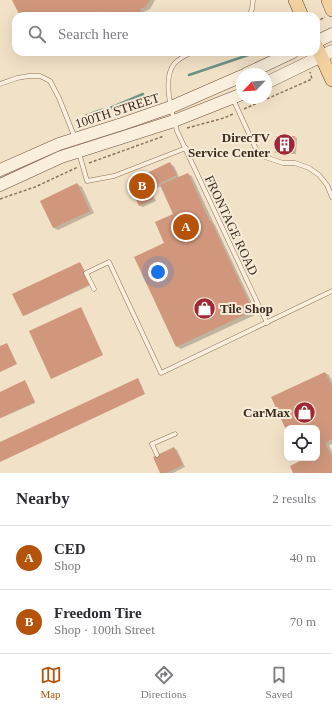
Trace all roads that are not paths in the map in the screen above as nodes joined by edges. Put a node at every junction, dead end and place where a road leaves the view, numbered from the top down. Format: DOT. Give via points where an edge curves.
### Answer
graph roads {
  1 [pos="253,0"];
  2 [pos="295,0"];
  3 [pos="328,0"];
  4 [pos="251,12"];
  5 [pos="300,12"];
  6 [pos="328,14"];
  7 [pos="332,34"];
  8 [pos="320,40"];
  9 [pos="323,51"];
  10 [pos="184,56"];
  11 [pos="284,56"];
  12 [pos="314,56"];
  13 [pos="259,68"];
  14 [pos="236,79"];
  15 [pos="272,80"];
  16 [pos="332,80"];
  17 [pos="0,84"];
  18 [pos="236,97"];
  19 [pos="238,104"];
  20 [pos="171,107"];
  21 [pos="176,126"];
  22 [pos="75,139"];
  23 [pos="186,148"];
  24 [pos="79,152"];
  25 [pos="0,170"];
  26 [pos="0,185"];
  27 [pos="332,197"];
  28 [pos="94,289"];
  29 [pos="332,292"];
  30 [pos="267,323"];
  31 [pos="175,434"];
  32 [pos="157,455"];
  1 -- 4 [label="lane"];
  2 -- 5 [label="main road"];
  3 -- 6 [label="main road"];
  7 -- 8 [label="main road"];
  9 -- 16 [label="main road"];
  10 -- 20 [label="lane, FRONTAGE ROAD" via="175,63 170,73 168,81"];
  11 -- 13 [label="main road"];
  12 -- 15 [label="main road"];
  14 -- 20 [label="main road, 100TH STREET"];
  17 -- 22 [label="lane" via="29,76 40,76 50,81"];
  18 -- 21 [label="main road"];
  19 -- 27 [label="lane" via="239,112 256,149 274,160 309,168 327,185"];
  20 -- 21 [label="lane, FRONTAGE ROAD"];
  20 -- 22 [label="main road, 100TH STREET"];
  21 -- 23 [label="lane, FRONTAGE ROAD"];
  21 -- 24 [label="main road"];
  22 -- 24 [label="lane"];
  22 -- 25 [label="main road, 100TH STREET"];
  23 -- 24 [label="lane" via="114,176 87,181"];
  23 -- 30 [label="lane, FRONTAGE ROAD"];
  24 -- 26 [label="main road"];
  28 -- 30 [label="lane" via="86,273 109,262 161,373"];
  29 -- 30 [label="lane"];
  31 -- 32 [label="lane" via="152,444"];
}
